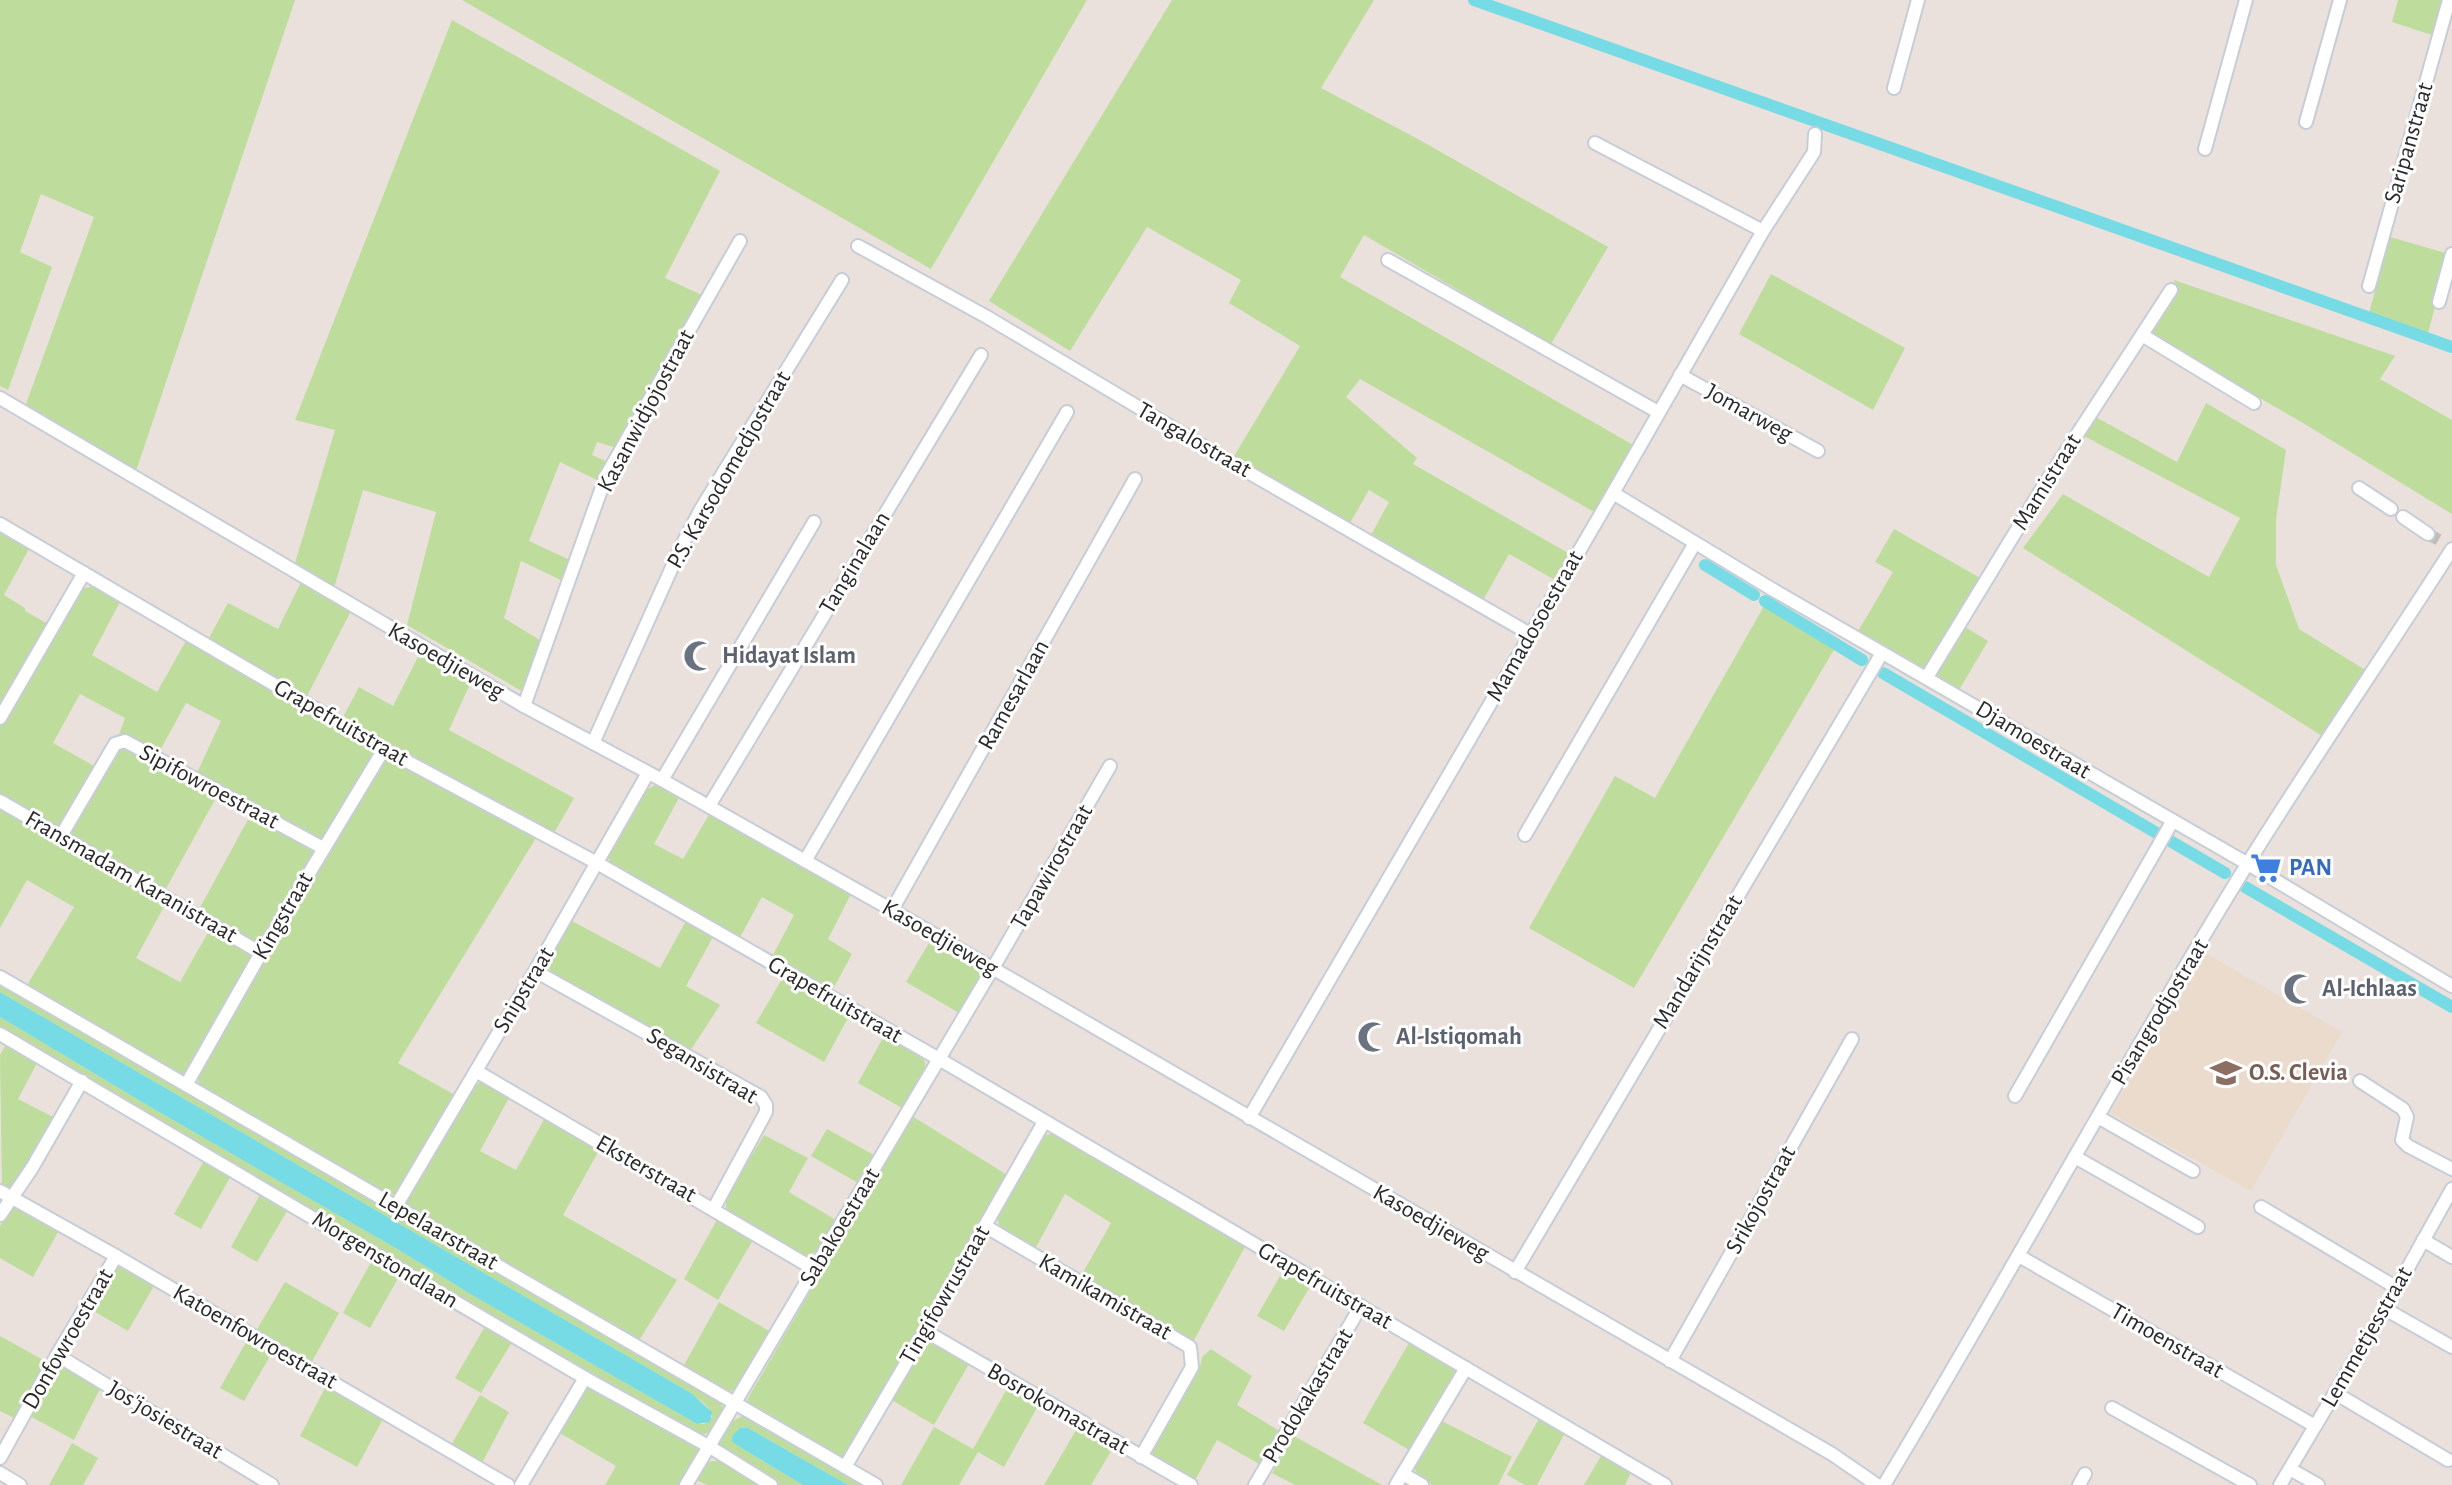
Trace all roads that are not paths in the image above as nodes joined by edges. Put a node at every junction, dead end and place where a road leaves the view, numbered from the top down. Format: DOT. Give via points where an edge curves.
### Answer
graph roads {
  1 [pos="1918,0"];
  2 [pos="2246,0"];
  3 [pos="2340,0"];
  4 [pos="2449,0"];
  5 [pos="1894,88"];
  6 [pos="2306,121"];
  7 [pos="1815,134"];
  8 [pos="1595,143"];
  9 [pos="2205,149"];
  10 [pos="1763,231"];
  11 [pos="740,241"];
  12 [pos="858,246"];
  13 [pos="2452,254"];
  14 [pos="1388,260"];
  15 [pos="842,280"];
  16 [pos="2369,286"];
  17 [pos="2171,290"];
  18 [pos="2439,302"];
  19 [pos="2142,335"];
  20 [pos="981,355"];
  21 [pos="1680,375"];
  22 [pos="0,398"];
  23 [pos="2254,404"];
  24 [pos="1067,412"];
  25 [pos="1658,412"];
  26 [pos="1818,451"];
  27 [pos="1135,480"];
  28 [pos="2359,488"];
  29 [pos="1614,493"];
  30 [pos="2390,509"];
  31 [pos="2403,517"];
  32 [pos="814,522"];
  33 [pos="0,524"];
  34 [pos="2428,534"];
  35 [pos="1695,542"];
  36 [pos="2448,546"];
  37 [pos="84,573"];
  38 [pos="1530,634"];
  39 [pos="1882,653"];
  40 [pos="1927,677"];
  41 [pos="524,706"];
  42 [pos="0,718"];
  43 [pos="593,743"];
  44 [pos="384,749"];
  45 [pos="1110,766"];
  46 [pos="648,773"];
  47 [pos="662,780"];
  48 [pos="0,801"];
  49 [pos="709,806"];
  50 [pos="2170,826"];
  51 [pos="1525,835"];
  52 [pos="61,836"];
  53 [pos="323,848"];
  54 [pos="805,861"];
  55 [pos="597,863"];
  56 [pos="2248,864"];
  57 [pos="892,910"];
  58 [pos="261,953"];
  59 [pos="993,968"];
  60 [pos="536,971"];
  61 [pos="0,977"];
  62 [pos="2452,986"];
  63 [pos="0,1034"];
  64 [pos="1852,1039"];
  65 [pos="939,1059"];
  66 [pos="475,1071"];
  67 [pos="82,1081"];
  68 [pos="2360,1081"];
  69 [pos="186,1085"];
  70 [pos="2015,1096"];
  71 [pos="2098,1117"];
  72 [pos="1249,1118"];
  73 [pos="1044,1122"];
  74 [pos="2075,1157"];
  75 [pos="2452,1169"];
  76 [pos="2193,1171"];
  77 [pos="2452,1189"];
  78 [pos="5,1194"];
  79 [pos="396,1206"];
  80 [pos="2262,1207"];
  81 [pos="714,1208"];
  82 [pos="0,1215"];
  83 [pos="985,1226"];
  84 [pos="2198,1227"];
  85 [pos="2423,1240"];
  86 [pos="116,1256"];
  87 [pos="2019,1256"];
  88 [pos="2452,1257"];
  89 [pos="814,1269"];
  90 [pos="1515,1272"];
  91 [pos="2397,1288"];
  92 [pos="1361,1306"];
  93 [pos="2385,1309"];
  94 [pos="925,1331"];
  95 [pos="2452,1346"];
  96 [pos="57,1355"];
  97 [pos="1670,1361"];
  98 [pos="1466,1368"];
  99 [pos="585,1378"];
  100 [pos="2334,1393"];
  101 [pos="735,1405"];
  102 [pos="2112,1408"];
  103 [pos="2315,1426"];
  104 [pos="710,1447"];
  105 [pos="1141,1457"];
  106 [pos="0,1458"];
  107 [pos="2448,1460"];
  108 [pos="845,1467"];
  109 [pos="2290,1469"];
  110 [pos="0,1473"];
  111 [pos="1400,1480"];
  112 [pos="20,1485"];
  113 [pos="272,1485"];
  114 [pos="508,1485"];
  115 [pos="521,1485"];
  116 [pos="686,1485"];
  117 [pos="771,1485"];
  118 [pos="876,1485"];
  119 [pos="1191,1485"];
  120 [pos="1255,1485"];
  121 [pos="1422,1485"];
  122 [pos="1665,1485"];
  123 [pos="1877,1485"];
  124 [pos="1884,1485"];
  125 [pos="2250,1485"];
  126 [pos="2280,1485"];
  127 [pos="2318,1485"];
  1 -- 5 [label="street"];
  2 -- 9 [label="street"];
  3 -- 6 [label="street"];
  4 -- 16 [label="street, Saripanstraat"];
  7 -- 10 [label="street, Mamadosoestraat" via="1814,152"];
  8 -- 10 [label="street"];
  10 -- 21 [label="street, Mamadosoestraat"];
  11 -- 41 [label="street, Kasanwidjojostraat" via="606,476"];
  12 -- 38 [label="street, Tangalostraat"];
  13 -- 18 [label="street"];
  14 -- 25 [label="street"];
  15 -- 43 [label="street, P.S. Karsodomedjostraat" via="701,509"];
  17 -- 19 [label="street, Mamistraat"];
  19 -- 23 [label="street"];
  19 -- 40 [label="street, Mamistraat"];
  20 -- 49 [label="street, Tanginalaan"];
  21 -- 25 [label="street, Mamadosoestraat"];
  21 -- 26 [label="street, Jomarweg"];
  22 -- 41 [label="street, Kasoedjieweg"];
  24 -- 54 [label="street"];
  25 -- 29 [label="street, Mamadosoestraat"];
  27 -- 57 [label="street, Ramesarlaan"];
  28 -- 30 [label="street"];
  29 -- 35 [label="street, Djamoestraat"];
  29 -- 38 [label="street, Mamadosoestraat"];
  31 -- 34 [label="street"];
  32 -- 47 [label="street"];
  33 -- 37 [label="street, Grapefruitstraat"];
  35 -- 39 [label="street, Djamoestraat"];
  35 -- 51 [label="street"];
  36 -- 56 [label="street, Pisangrodjostraat"];
  37 -- 42 [label="street"];
  37 -- 44 [label="street, Grapefruitstraat"];
  38 -- 72 [label="street, Mamadosoestraat"];
  39 -- 40 [label="street, Djamoestraat"];
  39 -- 90 [label="street, Mandarijnstraat"];
  40 -- 50 [label="street, Djamoestraat"];
  41 -- 43 [label="street, Kasoedjieweg"];
  43 -- 46 [label="street, Kasoedjieweg"];
  44 -- 53 [label="street, Kingstraat"];
  44 -- 55 [label="street, Grapefruitstraat"];
  45 -- 59 [label="street, Tapawirostraat"];
  46 -- 47 [label="street, Kasoedjieweg"];
  46 -- 55 [label="street, Snipstraat"];
  47 -- 49 [label="street, Kasoedjieweg"];
  48 -- 52 [label="street, Fransmadam Karanistraat"];
  49 -- 54 [label="street, Kasoedjieweg"];
  50 -- 56 [label="street, Djamoestraat"];
  50 -- 70 [label="street"];
  52 -- 53 [label="street, Sipifowroestraat" via="115,744 125,741"];
  52 -- 58 [label="street, Fransmadam Karanistraat"];
  53 -- 58 [label="street, Kingstraat"];
  54 -- 57 [label="street, Kasoedjieweg"];
  55 -- 60 [label="street, Snipstraat"];
  55 -- 65 [label="street, Grapefruitstraat"];
  56 -- 62 [label="street, Djamoestraat"];
  56 -- 71 [label="street, Pisangrodjostraat"];
  57 -- 59 [label="street, Kasoedjieweg"];
  58 -- 69 [label="street, Kingstraat"];
  59 -- 65 [label="street, Sabakoestraat"];
  59 -- 72 [label="street, Kasoedjieweg"];
  60 -- 66 [label="street, Snipstraat"];
  60 -- 81 [label="street, Segansistraat" via="761,1097 766,1112"];
  61 -- 69 [label="street, Lepelaarstraat"];
  63 -- 67 [label="street, Morgenstondlaan"];
  64 -- 97 [label="street, Srikojostraat"];
  65 -- 73 [label="street, Grapefruitstraat"];
  65 -- 89 [label="street, Sabakoestraat"];
  66 -- 79 [label="street, Snipstraat"];
  66 -- 81 [label="street, Eksterstraat"];
  67 -- 78 [label="street" via="32,1168"];
  67 -- 99 [label="street, Morgenstondlaan"];
  68 -- 75 [label="street" via="2403,1109 2407,1117 2402,1140 2408,1146"];
  69 -- 79 [label="street, Lepelaarstraat"];
  71 -- 74 [label="street, Pisangrodjostraat"];
  71 -- 76 [label="street"];
  72 -- 90 [label="street, Kasoedjieweg"];
  73 -- 83 [label="street, Tingifowrustraat"];
  73 -- 92 [label="street, Grapefruitstraat"];
  74 -- 84 [label="street"];
  74 -- 87 [label="street, Pisangrodjostraat"];
  77 -- 85 [label="street, Lemmetjesstraat"];
  78 -- 82 [label="street"];
  78 -- 86 [label="street, Katoenfowroestraat"];
  79 -- 101 [label="street, Lepelaarstraat"];
  80 -- 91 [label="street"];
  81 -- 89 [label="street, Eksterstraat"];
  83 -- 94 [label="street, Tingifowrustraat"];
  83 -- 105 [label="street, Kamikamistraat" via="1190,1347 1192,1367"];
  85 -- 88 [label="street"];
  85 -- 91 [label="street, Lemmetjesstraat"];
  86 -- 96 [label="street, Donfowroestraat"];
  86 -- 114 [label="street, Katoenfowroestraat"];
  87 -- 103 [label="street, Timoenstraat"];
  87 -- 124 [label="street, Pisangrodjostraat"];
  89 -- 101 [label="street, Sabakoestraat"];
  90 -- 97 [label="street, Kasoedjieweg"];
  91 -- 93 [label="street, Lemmetjesstraat"];
  92 -- 98 [label="street, Grapefruitstraat"];
  92 -- 120 [label="street, Prodokakastraat"];
  93 -- 95 [label="street"];
  93 -- 100 [label="street, Lemmetjesstraat"];
  94 -- 105 [label="street, Bosrokomastraat"];
  94 -- 108 [label="street, Tingifowrustraat"];
  96 -- 106 [label="street, Donfowroestraat"];
  96 -- 113 [label="street, Jos'josiestraat"];
  97 -- 123 [label="street, Kasoedjieweg"];
  98 -- 111 [label="street"];
  98 -- 122 [label="street, Grapefruitstraat"];
  99 -- 104 [label="street, Morgenstondlaan"];
  99 -- 115 [label="street"];
  100 -- 103 [label="street, Lemmetjesstraat"];
  100 -- 107 [label="street"];
  101 -- 104 [label="street, Sabakoestraat"];
  101 -- 108 [label="street, Lepelaarstraat"];
  102 -- 125 [label="street"];
  103 -- 109 [label="street, Lemmetjesstraat"];
  104 -- 116 [label="street, Sabakoestraat"];
  104 -- 117 [label="street, Morgenstondlaan"];
  105 -- 119 [label="street, Bosrokomastraat"];
  108 -- 118 [label="street, Lepelaarstraat"];
  109 -- 126 [label="street, Lemmetjesstraat"];
  109 -- 127 [label="street"];
  110 -- 112 [label="street"];
  111 -- 121 [label="street"];
}
